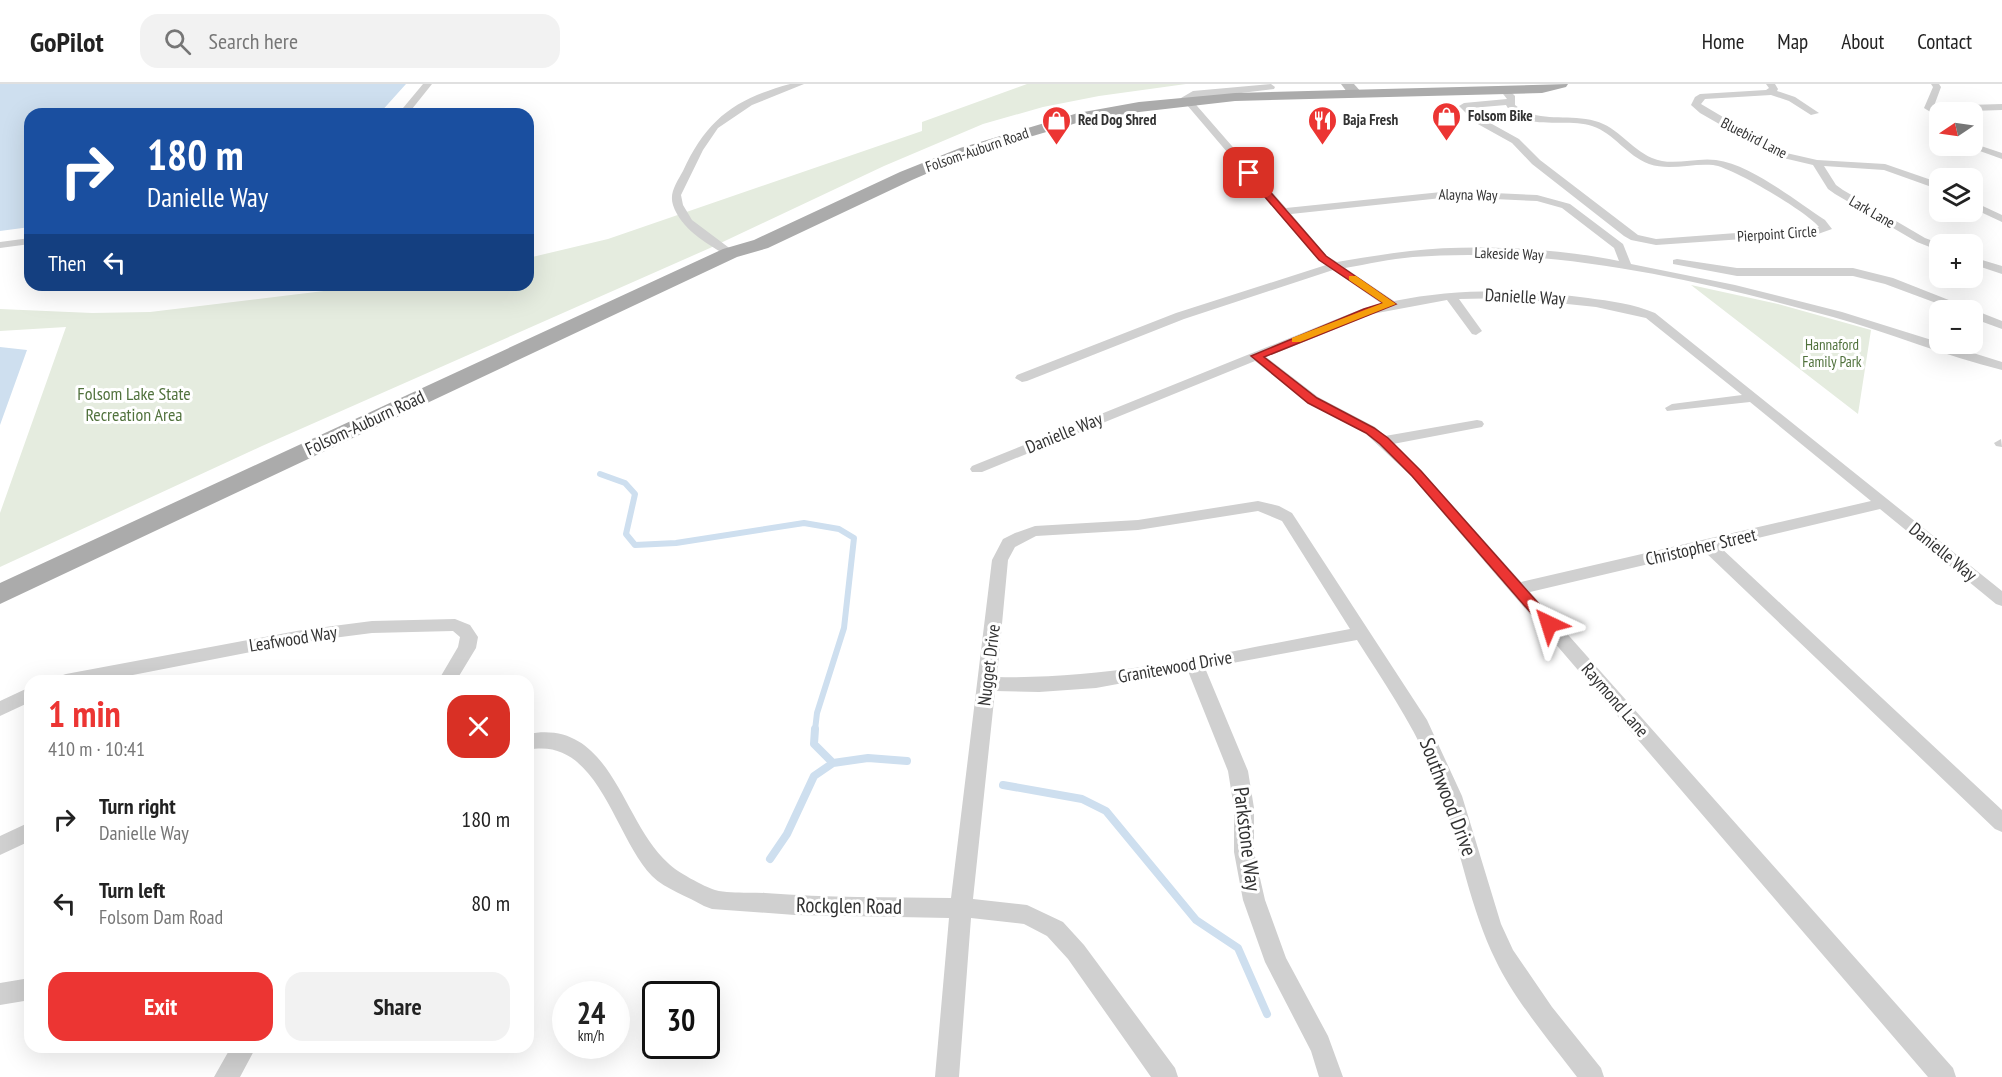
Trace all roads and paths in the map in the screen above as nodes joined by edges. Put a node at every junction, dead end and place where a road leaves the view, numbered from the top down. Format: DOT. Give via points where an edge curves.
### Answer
graph roads {
  1 [pos="428,84"];
  2 [pos="800,84"];
  3 [pos="1415,84"];
  4 [pos="1561,84"];
  5 [pos="1935,84"];
  6 [pos="1245,86"];
  7 [pos="1271,87"];
  8 [pos="1351,87"];
  9 [pos="1771,88"];
  10 [pos="1502,94"];
  11 [pos="1188,101"];
  12 [pos="1931,102"];
  13 [pos="2002,107"];
  14 [pos="408,108"];
  15 [pos="1983,108"];
  16 [pos="1814,112"];
  17 [pos="1983,150"];
  18 [pos="2002,156"];
  19 [pos="1817,163"];
  20 [pos="1929,182"];
  21 [pos="1983,210"];
  22 [pos="1282,212"];
  23 [pos="2002,219"];
  24 [pos="24,242"];
  25 [pos="1929,243"];
  26 [pos="0,245"];
  27 [pos="730,253"];
  28 [pos="1677,262"];
  29 [pos="1983,264"];
  30 [pos="1335,266"];
  31 [pos="1626,266"];
  32 [pos="2002,270"];
  33 [pos="1450,296"];
  34 [pos="1939,300"];
  35 [pos="1391,304"];
  36 [pos="1983,318"];
  37 [pos="2002,325"];
  38 [pos="1476,331"];
  39 [pos="1257,356"];
  40 [pos="2002,366"];
  41 [pos="1022,378"];
  42 [pos="1754,397"];
  43 [pos="1672,408"];
  44 [pos="1478,424"];
  45 [pos="1384,441"];
  46 [pos="977,469"];
  47 [pos="1883,503"];
  48 [pos="1289,520"];
  49 [pos="1709,546"];
  50 [pos="1518,589"];
  51 [pos="0,594"];
  52 [pos="2002,600"];
  53 [pos="1361,633"];
  54 [pos="1194,664"];
  55 [pos="97,675"];
  56 [pos="451,675"];
  57 [pos="987,684"];
  58 [pos="24,697"];
  59 [pos="0,710"];
  60 [pos="534,741"];
  61 [pos="2002,823"];
  62 [pos="24,834"];
  63 [pos="0,846"];
  64 [pos="961,908"];
  65 [pos="24,990"];
  66 [pos="0,994"];
  67 [pos="240,1053"];
  68 [pos="226,1077"];
  69 [pos="947,1077"];
  70 [pos="1166,1077"];
  71 [pos="1331,1077"];
  72 [pos="1592,1077"];
  73 [pos="1944,1077"];
  1 -- 14 [label="street"];
  2 -- 27 [label="street" via="772,91 733,112 718,125 707,135 676,195 677,205 695,230"];
  3 -- 8 [label="main road, Folsom-Auburn Road"];
  4 -- 10 [label="main road, Folsom-Auburn Road"];
  5 -- 12 [label="street"];
  6 -- 7 [label="main road, Folsom-Auburn Road"];
  6 -- 27 [label="main road, Folsom-Auburn Road" via="1125,98 992,129 784,220 747,238"];
  7 -- 8 [label="main road, Folsom-Auburn Road"];
  7 -- 11 [label="street" via="1193,94"];
  8 -- 10 [label="main road, Folsom-Auburn Road"];
  8 -- 11 [label="main road, Folsom-Auburn Road"];
  9 -- 16 [label="street"];
  9 -- 19 [label="street, Bluebird Lane" via="1704,96 1696,105 1771,150"];
  10 -- 10 [label="street, Pierpoint Circle" via="1513,109 1530,118 1596,124 1654,163 1709,162 1729,166 1821,222 1826,229 1656,242 1635,238 1536,162 1526,148 1489,127 1464,106"];
  11 -- 22 [label="street"];
  11 -- 27 [label="main road, Folsom-Auburn Road" via="1078,118 966,151 761,244"];
  13 -- 15 [label="street"];
  17 -- 18 [label="street"];
  19 -- 20 [label="street, Bluebird Lane" via="1885,167"];
  19 -- 25 [label="street, Lark Lane" via="1832,187"];
  21 -- 23 [label="street"];
  22 -- 30 [label="street"];
  22 -- 31 [label="street, Alayna Way" via="1451,194 1537,198 1566,206 1619,246"];
  24 -- 26 [label="street"];
  27 -- 51 [label="main road, Folsom-Auburn Road"];
  28 -- 34 [label="street" via="1737,272 1853,273 1889,281"];
  29 -- 32 [label="street"];
  30 -- 31 [label="street, Lakeside Way" via="1412,254 1485,252"];
  30 -- 35 [label="street"];
  30 -- 41 [label="street, Lakeside Way" via="1188,314"];
  31 -- 40 [label="street, Lakeside Way" via="1796,303"];
  33 -- 35 [label="street, Danielle Way"];
  33 -- 38 [label="street"];
  33 -- 42 [label="street, Danielle Way" via="1538,296 1641,311 1664,323"];
  35 -- 39 [label="street, Danielle Way"];
  36 -- 37 [label="street"];
  39 -- 45 [label="street, Raymond Lane" via="1312,400"];
  39 -- 46 [label="street, Danielle Way"];
  42 -- 43 [label="street"];
  42 -- 47 [label="street, Danielle Way"];
  44 -- 45 [label="street"];
  45 -- 50 [label="street, Raymond Lane"];
  47 -- 49 [label="street, Christopher Street"];
  47 -- 52 [label="street, Danielle Way"];
  48 -- 53 [label="street, Southwood Drive"];
  48 -- 57 [label="street, Nugget Drive" via="1258,506 1138,525 1035,531 1019,536 1006,545 1000,556"];
  49 -- 50 [label="street, Christopher Street"];
  49 -- 61 [label="street"];
  50 -- 73 [label="street, Raymond Lane"];
  53 -- 54 [label="street, Granitewood Drive"];
  53 -- 72 [label="street, Southwood Drive" via="1418,720 1437,759 1452,796 1490,925 1504,957"];
  54 -- 57 [label="street, Granitewood Drive" via="1063,684"];
  54 -- 71 [label="street, Parkstone Way" via="1238,771 1244,808 1244,852 1256,906 1276,962 1320,1044"];
  55 -- 56 [label="street, Leafwood Way" via="302,636 440,624 464,629 469,637"];
  57 -- 64 [label="street, Nugget Drive"];
  58 -- 59 [label="street"];
  60 -- 64 [label="street, Rockglen Road" via="564,744 585,755 661,871 712,899"];
  62 -- 63 [label="street"];
  64 -- 69 [label="street, Nugget Drive"];
  64 -- 70 [label="street, Rockglen Road" via="1027,915 1055,929 1083,961"];
  65 -- 66 [label="street"];
  67 -- 68 [label="street"];
}
